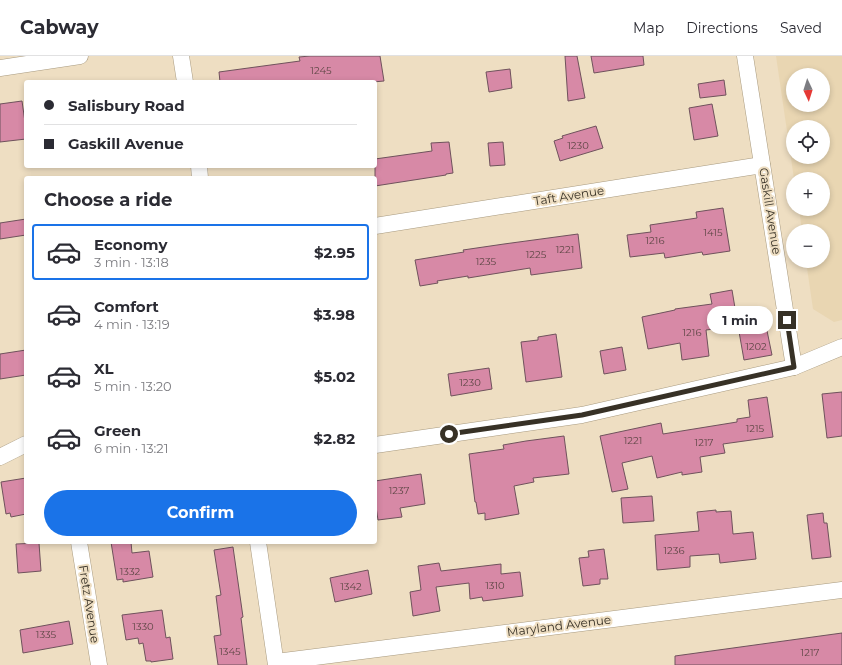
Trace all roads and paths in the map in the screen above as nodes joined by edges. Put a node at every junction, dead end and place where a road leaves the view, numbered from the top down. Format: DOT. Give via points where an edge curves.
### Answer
graph roads {
  1 [pos="80,56"];
  2 [pos="181,56"];
  3 [pos="745,56"];
  4 [pos="0,68"];
  5 [pos="185,80"];
  6 [pos="762,166"];
  7 [pos="377,226"];
  8 [pos="842,347"];
  9 [pos="794,367"];
  10 [pos="24,445"];
  11 [pos="377,445"];
  12 [pos="0,457"];
  13 [pos="79,544"];
  14 [pos="258,544"];
  15 [pos="842,590"];
  16 [pos="276,663"];
  17 [pos="99,665"];
  1 -- 4 [label="street"];
  2 -- 5 [label="street"];
  3 -- 6 [label="street, Gaskill Avenue"];
  6 -- 7 [label="street, Taft Avenue"];
  6 -- 9 [label="street, Gaskill Avenue"];
  8 -- 9 [label="street"];
  9 -- 11 [label="street" via="582,415"];
  10 -- 12 [label="street"];
  13 -- 17 [label="street, Fretz Avenue"];
  14 -- 16 [label="street"];
  15 -- 16 [label="street, Maryland Avenue"];
}
